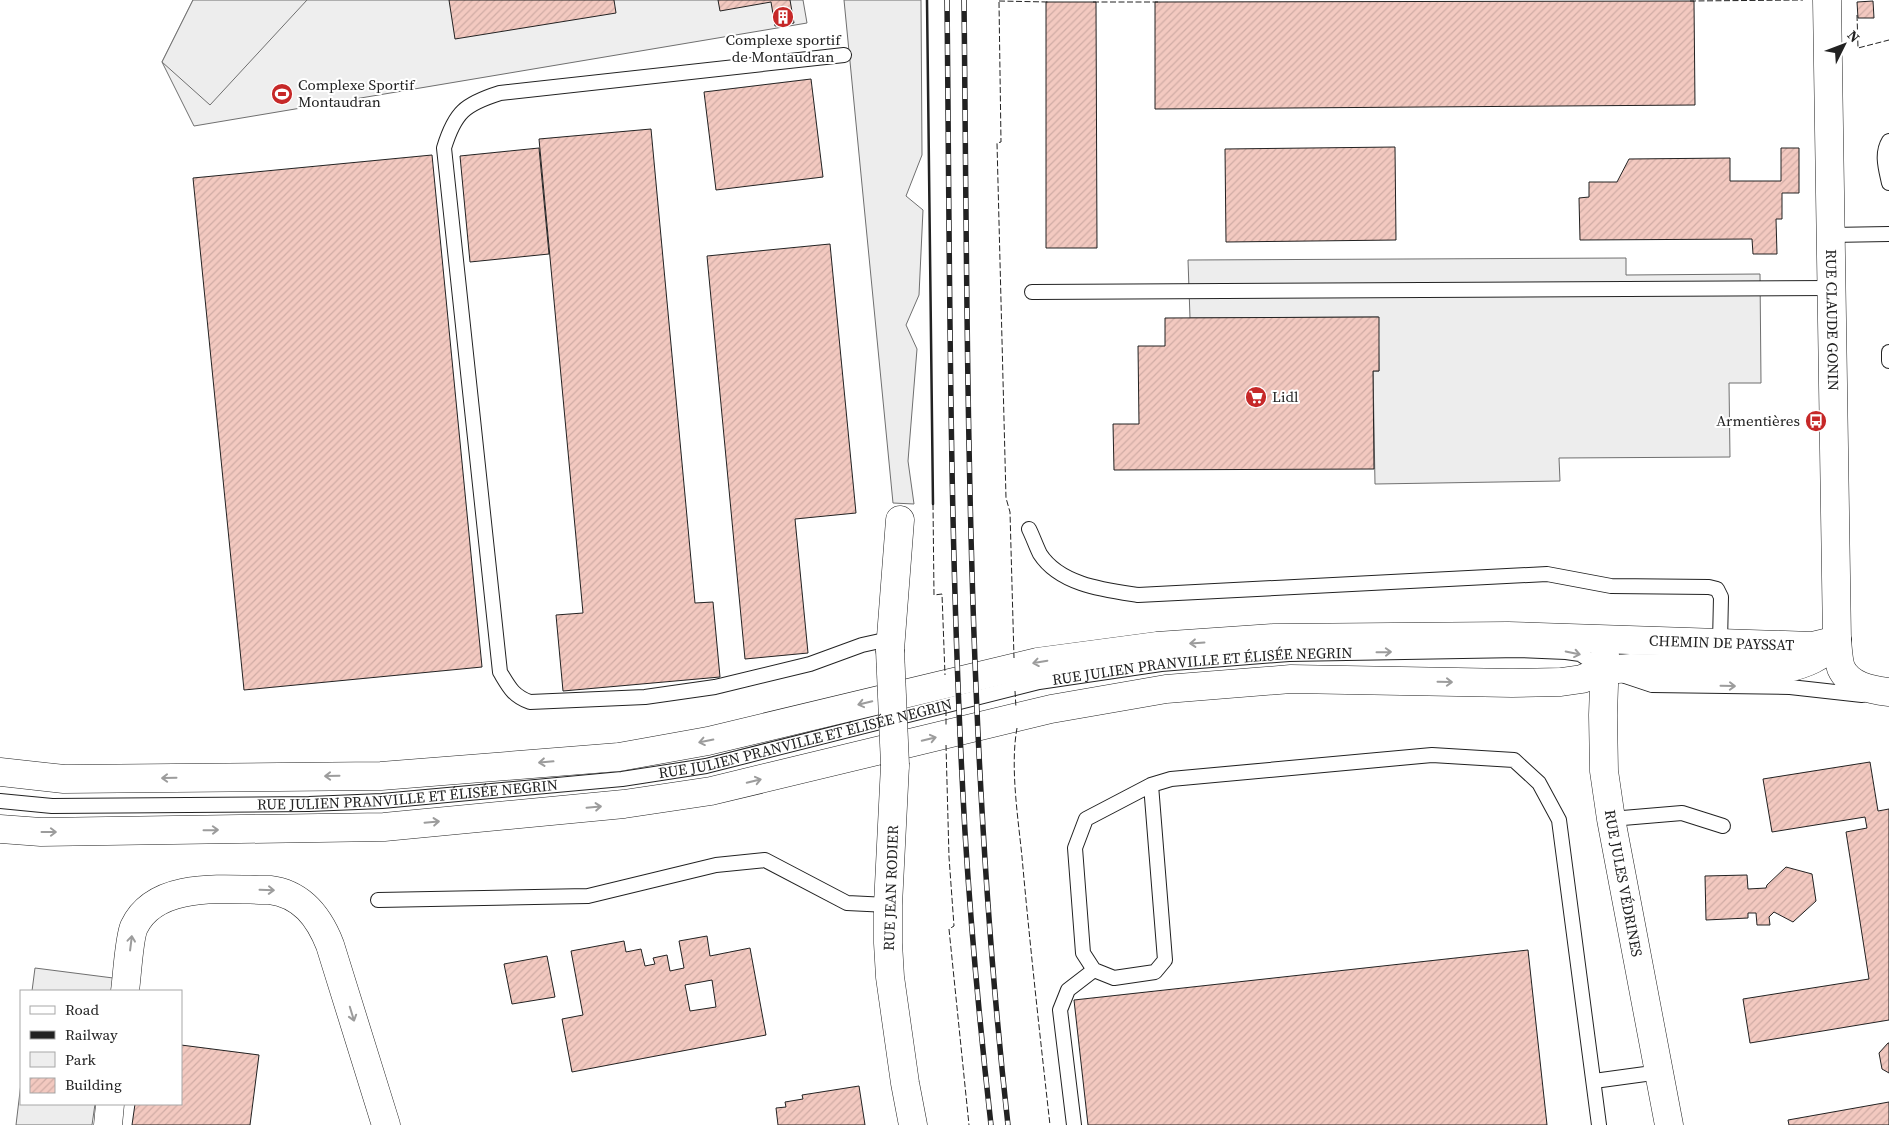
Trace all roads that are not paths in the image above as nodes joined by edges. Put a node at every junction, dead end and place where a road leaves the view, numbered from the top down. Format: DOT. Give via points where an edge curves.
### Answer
graph roads {
  1 [pos="1827,0"];
  2 [pos="844,54"];
  3 [pos="1889,141"];
  4 [pos="1889,183"];
  5 [pos="1889,234"];
  6 [pos="1830,235"];
  7 [pos="1831,288"];
  8 [pos="1032,292"];
  9 [pos="1889,352"];
  10 [pos="1889,361"];
  11 [pos="900,520"];
  12 [pos="1029,529"];
  13 [pos="1606,638"];
  14 [pos="1837,640"];
  15 [pos="1720,642"];
  16 [pos="889,645"];
  17 [pos="1157,646"];
  18 [pos="1656,669"];
  19 [pos="1604,670"];
  20 [pos="1039,682"];
  21 [pos="1889,692"];
  22 [pos="1889,699"];
  23 [pos="0,772"];
  24 [pos="1150,785"];
  25 [pos="0,800"];
  26 [pos="1611,819"];
  27 [pos="1723,826"];
  28 [pos="0,828"];
  29 [pos="378,900"];
  30 [pos="888,905"];
  31 [pos="1094,970"];
  32 [pos="125,990"];
  33 [pos="1660,1072"];
  34 [pos="1594,1081"];
  35 [pos="110,1105"];
  36 [pos="108,1125"];
  37 [pos="386,1125"];
  38 [pos="913,1125"];
  39 [pos="1074,1125"];
  40 [pos="1599,1125"];
  41 [pos="1668,1125"];
  1 -- 6 [label="street, RUE CLAUDE GONIN"];
  2 -- 16 [label="lane" via="500,93 479,100 459,113 444,148 500,672 518,698 530,702 645,697 715,686 810,664 862,645"];
  3 -- 4 [label="lane" via="1884,157"];
  5 -- 6 [label="lane"];
  6 -- 7 [label="street, RUE CLAUDE GONIN"];
  7 -- 8 [label="lane"];
  7 -- 14 [label="street, RUE CLAUDE GONIN"];
  9 -- 10 [label="lane"];
  11 -- 16 [label="street, RUE JEAN RODIER"];
  12 -- 15 [label="lane" via="1040,554 1054,570 1104,590 1138,595 1547,574 1611,586 1709,587 1717,589 1721,596"];
  13 -- 15 [label="street, CHEMIN DE PAYSSAT"];
  13 -- 17 [label="street, RUE JULIEN PRANVILLE ET ÉLISÉE NEGRIN, one-way" via="1274,638"];
  13 -- 19 [label="street, RUE JULES VÉDRINES"];
  14 -- 15 [label="street, CHEMIN DE PAYSSAT" via="1812,646"];
  14 -- 18 [label="street, CHEMIN DE PAYSSAT" via="1818,657 1784,670"];
  14 -- 21 [label="street" via="1841,667 1848,678 1871,690"];
  16 -- 30 [label="street, RUE JEAN RODIER, bridge" via="895,765"];
  17 -- 20 [label="lane"];
  17 -- 23 [label="street, RUE JULIEN PRANVILLE ET ÉLISÉE NEGRIN, one-way" via="1037,662 708,741 619,757 381,776 64,779"];
  18 -- 19 [label="street, RUE JULIEN PRANVILLE ET ÉLISÉE NEGRIN"];
  20 -- 19 [label="lane, RUE JULIEN PRANVILLE ET ÉLISÉE NEGRIN, one-way" via="1161,664 1289,654 1566,652 1580,654"];
  19 -- 22 [label="lane, RUE JULIEN PRANVILLE ET ÉLISÉE NEGRIN, one-way" via="1652,685 1790,687"];
  19 -- 26 [label="street, RUE JULES VÉDRINES" via="1604,771"];
  28 -- 19 [label="street, RUE JULIEN PRANVILLE ET ÉLISÉE NEGRIN, one-way" via="41,832 384,827 624,804 711,791 1051,709 1166,689 1291,679 1561,682 1582,679"];
  20 -- 25 [label="lane, RUE JULIEN PRANVILLE ET ÉLISÉE NEGRIN" via="706,766 622,779 382,801 309,804 52,806"];
  24 -- 31 [label="lane" via="1086,819 1075,848 1083,954"];
  24 -- 31 [label="lane" via="1165,960 1155,972 1114,978"];
  24 -- 34 [label="lane" via="1171,779 1432,755 1514,760 1539,783 1559,820"];
  26 -- 27 [label="lane" via="1682,813"];
  26 -- 33 [label="street, RUE JULES VÉDRINES"];
  29 -- 30 [label="lane" via="588,896 716,865 765,860 847,903"];
  30 -- 38 [label="street, RUE JEAN RODIER" via="890,977"];
  31 -- 39 [label="lane" via="1068,990 1060,1010"];
  32 -- 37 [label="street, one-way" via="133,928 151,906 169,896 192,891 270,890 294,897 309,908 323,927"];
  33 -- 34 [label="lane"];
  33 -- 41 [label="street, RUE JULES VÉDRINES"];
  34 -- 40 [label="lane"];
  35 -- 36 [label="street"];
}
